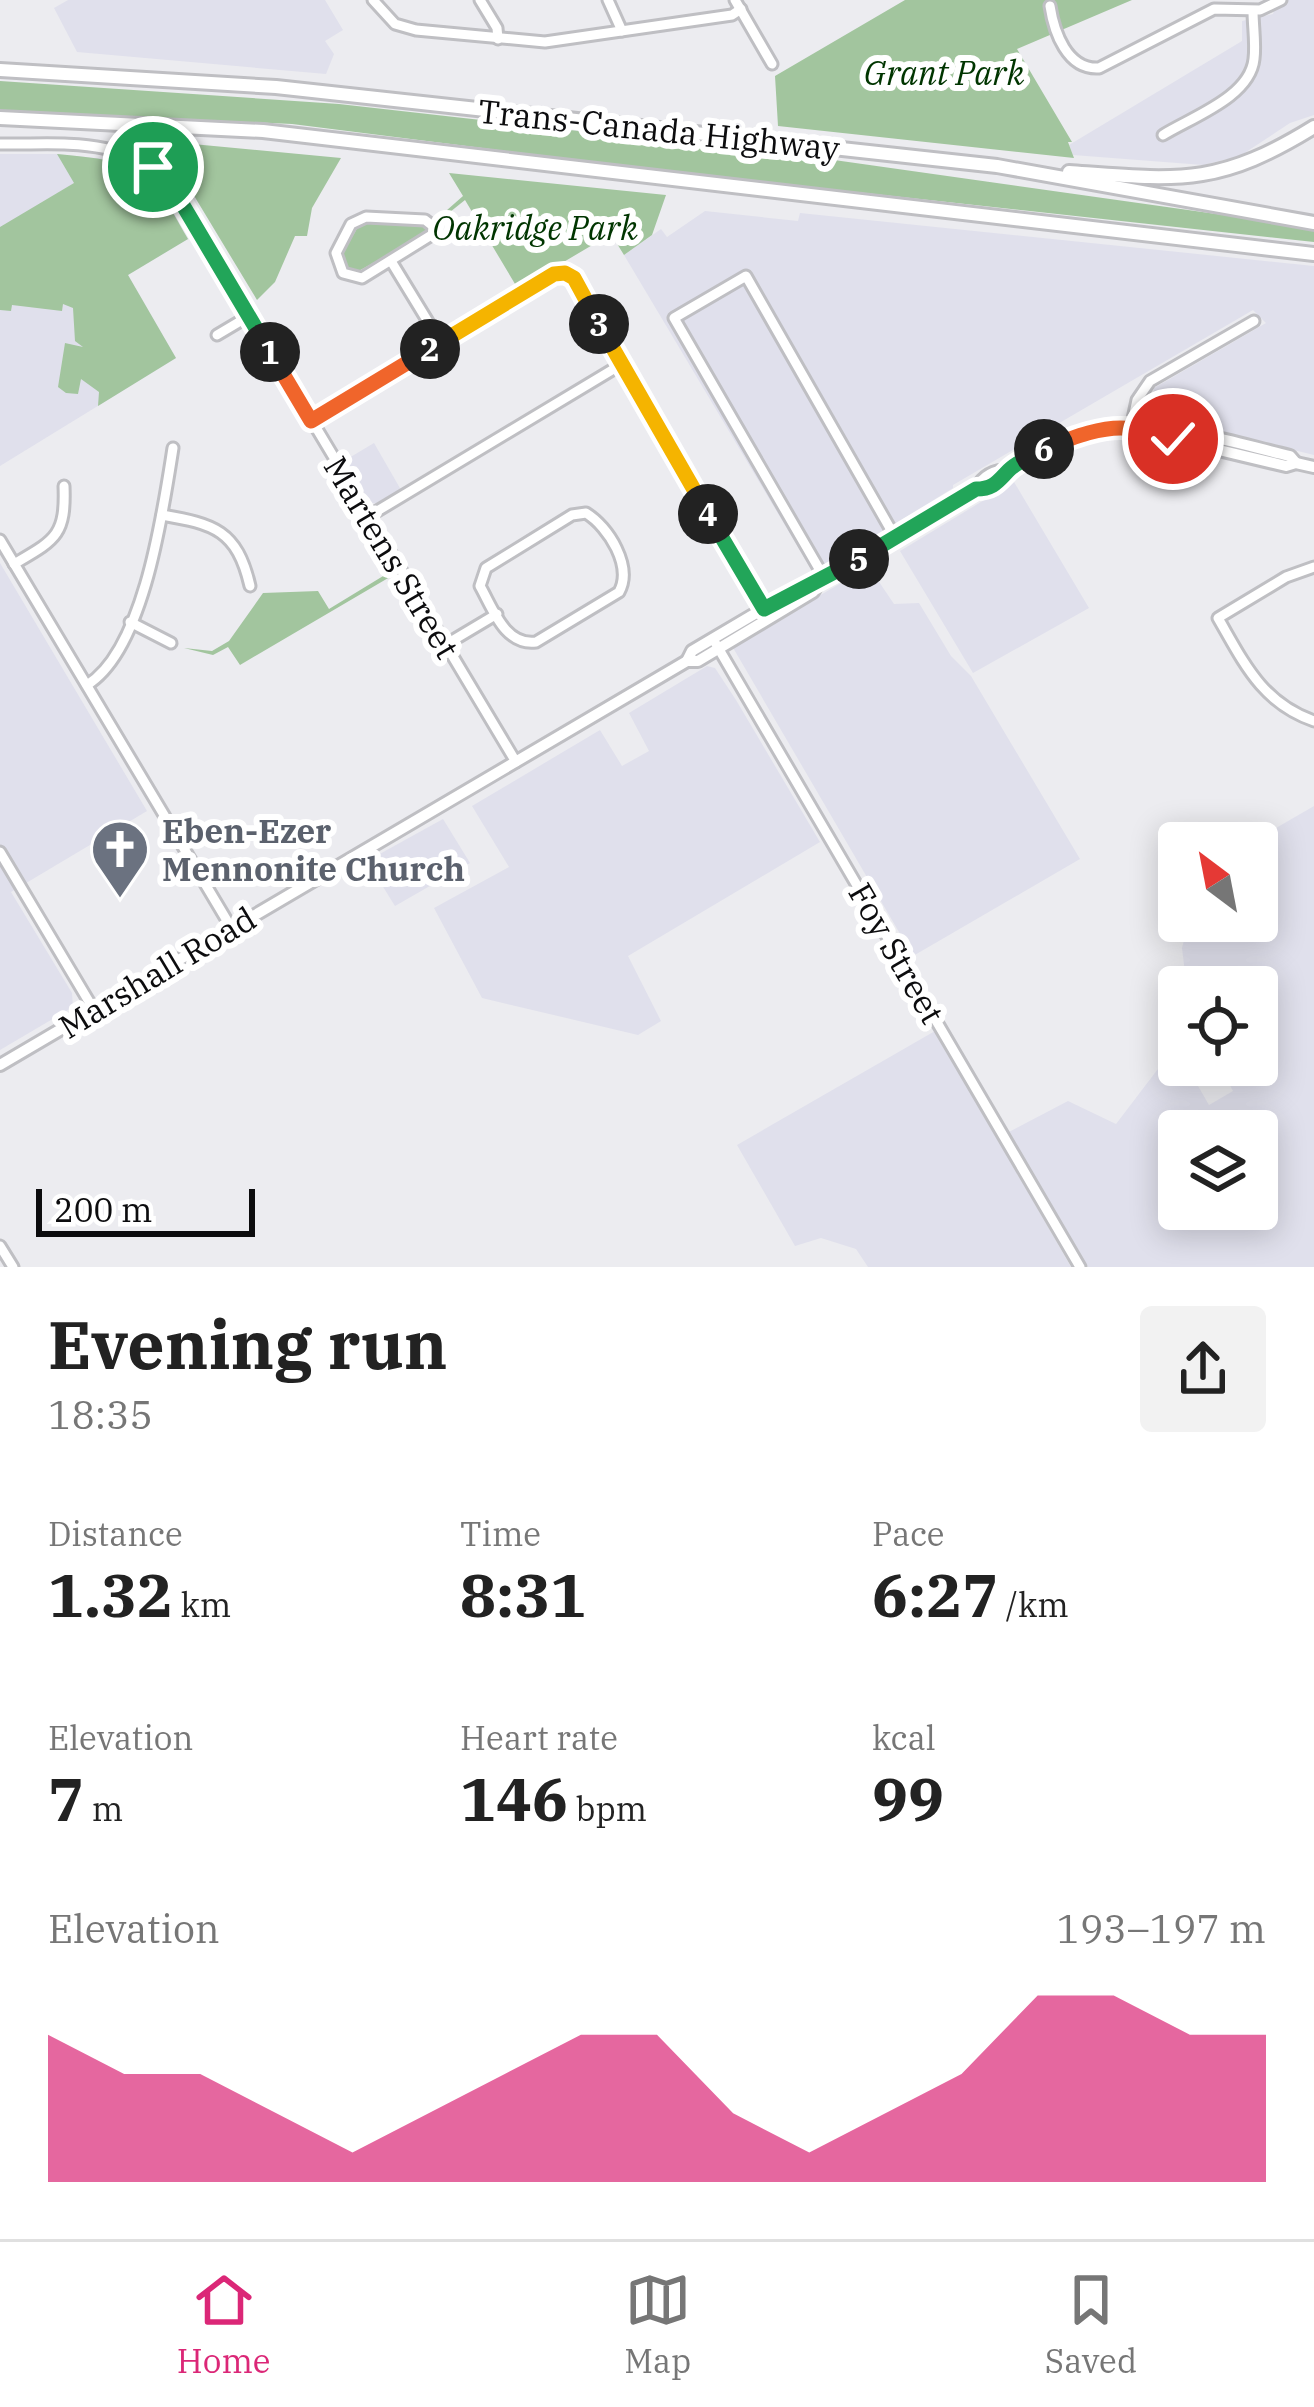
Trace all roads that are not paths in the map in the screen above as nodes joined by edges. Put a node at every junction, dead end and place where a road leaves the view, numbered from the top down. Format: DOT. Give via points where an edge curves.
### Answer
graph roads {
  1 [pos="373,0"];
  2 [pos="480,0"];
  3 [pos="608,0"];
  4 [pos="1281,0"];
  5 [pos="738,5"];
  6 [pos="1050,6"];
  7 [pos="1253,11"];
  8 [pos="622,31"];
  9 [pos="498,39"];
  10 [pos="772,64"];
  11 [pos="0,70"];
  12 [pos="0,118"];
  13 [pos="1314,128"];
  14 [pos="1162,135"];
  15 [pos="0,144"];
  16 [pos="998,166"];
  17 [pos="1314,223"];
  18 [pos="1314,254"];
  19 [pos="392,260"];
  20 [pos="249,316"];
  21 [pos="1254,321"];
  22 [pos="217,335"];
  23 [pos="441,343"];
  24 [pos="622,364"];
  25 [pos="311,421"];
  26 [pos="1131,428"];
  27 [pos="1175,440"];
  28 [pos="1236,442"];
  29 [pos="172,448"];
  30 [pos="1296,463"];
  31 [pos="1314,467"];
  32 [pos="64,486"];
  33 [pos="162,515"];
  34 [pos="369,516"];
  35 [pos="895,537"];
  36 [pos="0,540"];
  37 [pos="14,564"];
  38 [pos="1314,567"];
  39 [pos="822,581"];
  40 [pos="250,586"];
  41 [pos="764,609"];
  42 [pos="497,614"];
  43 [pos="130,622"];
  44 [pos="171,643"];
  45 [pos="715,644"];
  46 [pos="445,645"];
  47 [pos="87,686"];
  48 [pos="1314,721"];
  49 [pos="516,762"];
  50 [pos="0,852"];
  51 [pos="232,929"];
  52 [pos="94,1010"];
  53 [pos="0,1065"];
  54 [pos="0,1246"];
  55 [pos="13,1267"];
  56 [pos="1080,1267"];
  1 -- 9 [label="street" via="394,24"];
  2 -- 9 [label="street"];
  3 -- 8 [label="street"];
  4 -- 7 [label="street"];
  5 -- 8 [label="street" via="732,15"];
  5 -- 10 [label="street"];
  6 -- 7 [label="street" via="1075,63 1087,68 1214,9"];
  7 -- 14 [label="street" via="1247,79"];
  8 -- 9 [label="street" via="545,42"];
  11 -- 16 [label="highway, Trans-Canada Highway" via="276,87"];
  12 -- 18 [label="highway, Trans-Canada Highway" via="263,131"];
  13 -- 16 [label="highway" via="1217,174 1161,179"];
  15 -- 20 [label="street, Martens Street" via="133,154 171,185"];
  16 -- 17 [label="highway, Trans-Canada Highway"];
  19 -- 19 [label="street" via="430,238 430,222 357,218 336,253 354,279"];
  19 -- 23 [label="street"];
  20 -- 22 [label="street"];
  20 -- 25 [label="street, Martens Street"];
  21 -- 26 [label="street" via="1150,381"];
  23 -- 24 [label="street" via="565,273"];
  23 -- 25 [label="street"];
  24 -- 34 [label="street"];
  24 -- 41 [label="street"];
  25 -- 34 [label="street, Martens Street"];
  26 -- 27 [label="main road, Marshall Road"];
  26 -- 28 [label="main road, Marshall Road" via="1155,424"];
  26 -- 35 [label="main road, Marshall Road" via="1069,439 998,470"];
  27 -- 28 [label="main road" via="1233,448"];
  27 -- 30 [label="main road, Marshall Road"];
  28 -- 30 [label="main road, Marshall Road"];
  29 -- 33 [label="street"];
  30 -- 31 [label="main road, Marshall Road"];
  32 -- 37 [label="street" via="58,534"];
  33 -- 40 [label="street" via="201,522 230,539"];
  33 -- 43 [label="street"];
  34 -- 46 [label="street, Martens Street"];
  35 -- 39 [label="main road, Marshall Road"];
  35 -- 39 [label="street" via="746,276 674,318"];
  36 -- 37 [label="street"];
  37 -- 47 [label="street"];
  38 -- 48 [label="street" via="1218,618 1253,680"];
  39 -- 41 [label="main road, Marshall Road"];
  39 -- 45 [label="main road, Marshall Road"];
  41 -- 45 [label="main road, Marshall Road"];
  42 -- 42 [label="street" via="511,638 536,642 620,592 625,566 598,520 572,514 486,568 480,586"];
  42 -- 46 [label="street"];
  43 -- 44 [label="street"];
  43 -- 47 [label="street" via="115,658"];
  45 -- 49 [label="main road, Marshall Road"];
  45 -- 56 [label="street, Foy Street"];
  46 -- 49 [label="street, Martens Street"];
  47 -- 51 [label="street"];
  49 -- 51 [label="main road, Marshall Road"];
  50 -- 52 [label="street"];
  51 -- 52 [label="main road, Marshall Road"];
  52 -- 53 [label="main road, Marshall Road"];
  54 -- 55 [label="street"];
}
